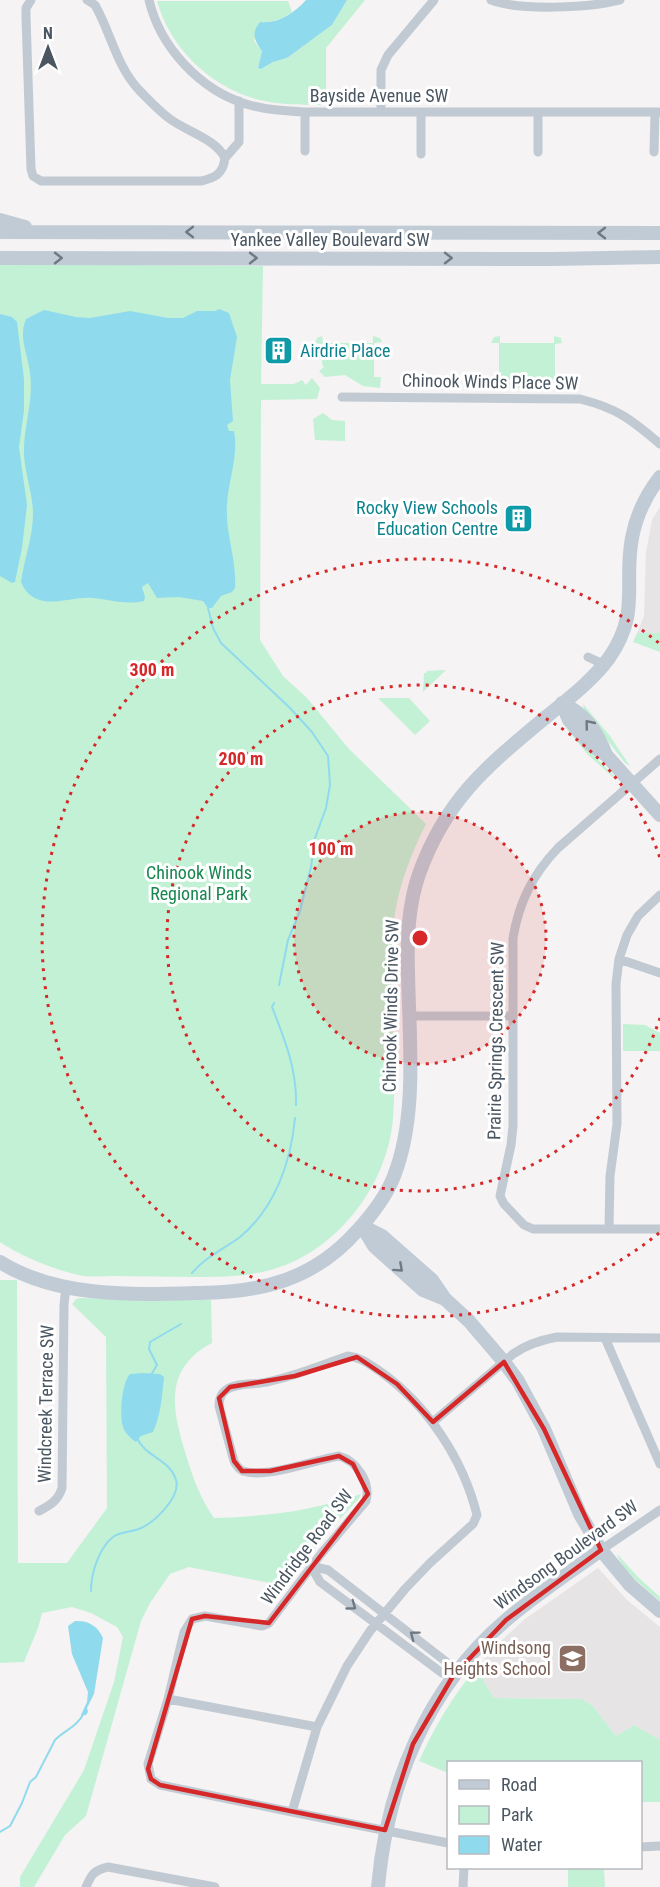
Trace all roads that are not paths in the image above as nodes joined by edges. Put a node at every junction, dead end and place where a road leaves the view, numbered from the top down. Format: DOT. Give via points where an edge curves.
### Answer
graph roads {
  1 [pos="31,0"];
  2 [pos="87,0"];
  3 [pos="149,0"];
  4 [pos="434,0"];
  5 [pos="491,0"];
  6 [pos="620,0"];
  7 [pos="239,101"];
  8 [pos="306,112"];
  9 [pos="381,112"];
  10 [pos="421,112"];
  11 [pos="538,112"];
  12 [pos="657,112"];
  13 [pos="305,151"];
  14 [pos="538,152"];
  15 [pos="654,152"];
  16 [pos="421,154"];
  17 [pos="225,158"];
  18 [pos="0,220"];
  19 [pos="0,232"];
  20 [pos="56,232"];
  21 [pos="660,233"];
  22 [pos="660,257"];
  23 [pos="0,258"];
  24 [pos="616,258"];
  25 [pos="660,263"];
  26 [pos="342,397"];
  27 [pos="660,444"];
  28 [pos="660,477"];
  29 [pos="588,657"];
  30 [pos="603,664"];
  31 [pos="562,704"];
  32 [pos="660,759"];
  33 [pos="632,783"];
  34 [pos="660,815"];
  35 [pos="660,895"];
  36 [pos="619,959"];
  37 [pos="660,973"];
  38 [pos="408,1016"];
  39 [pos="513,1016"];
  40 [pos="362,1226"];
  41 [pos="609,1228"];
  42 [pos="660,1228"];
  43 [pos="0,1262"];
  44 [pos="66,1287"];
  45 [pos="605,1338"];
  46 [pos="660,1338"];
  47 [pos="504,1362"];
  48 [pos="433,1422"];
  49 [pos="660,1464"];
  50 [pos="660,1510"];
  51 [pos="39,1511"];
  52 [pos="602,1550"];
  53 [pos="311,1566"];
  54 [pos="660,1611"];
  55 [pos="384,1613"];
  56 [pos="376,1624"];
  57 [pos="453,1676"];
  58 [pos="168,1699"];
  59 [pos="317,1727"];
  60 [pos="292,1812"];
  61 [pos="385,1830"];
  62 [pos="447,1843"];
  63 [pos="642,1846"];
  64 [pos="660,1846"];
  65 [pos="464,1869"];
  66 [pos="86,1887"];
  67 [pos="214,1887"];
  68 [pos="378,1887"];
  69 [pos="463,1887"];
  1 -- 17 [label="street" via="26,17 33,176 41,181 201,181 220,173"];
  2 -- 17 [label="street" via="95,5 118,59 137,87 168,118 216,146"];
  3 -- 7 [label="street, Bayside Avenue SW" via="179,58 208,85"];
  4 -- 9 [label="street" via="382,65"];
  5 -- 6 [label="street" via="513,5 564,6 593,6"];
  7 -- 8 [label="street, Bayside Avenue SW" via="266,109"];
  7 -- 17 [label="street" via="239,142"];
  8 -- 9 [label="street, Bayside Avenue SW"];
  8 -- 13 [label="street"];
  9 -- 10 [label="street, Bayside Avenue SW"];
  10 -- 11 [label="street, Bayside Avenue SW"];
  10 -- 16 [label="street"];
  11 -- 12 [label="street, Bayside Avenue SW"];
  11 -- 14 [label="street"];
  12 -- 15 [label="street"];
  18 -- 20 [label="street"];
  19 -- 20 [label="street, Yankee Valley Boulevard SW"];
  21 -- 20 [label="street, Yankee Valley Boulevard SW, one-way"];
  22 -- 24 [label="street, Yankee Valley Boulevard SW"];
  23 -- 24 [label="street, Yankee Valley Boulevard SW, one-way"];
  24 -- 25 [label="street"];
  26 -- 27 [label="street, Chinook Winds Place SW" via="580,399 628,417"];
  28 -- 30 [label="street, Chinook Winds Drive SW" via="645,500 632,540 627,623"];
  29 -- 30 [label="street"];
  30 -- 31 [label="street, Chinook Winds Drive SW"];
  31 -- 33 [label="street" via="578,711 600,738 606,754"];
  31 -- 38 [label="street, Chinook Winds Drive SW" via="469,786 432,842 417,879 408,926"];
  32 -- 33 [label="street, Prairie Springs Crescent SW"];
  33 -- 34 [label="street"];
  33 -- 39 [label="street, Prairie Springs Crescent SW" via="558,848 532,880 516,919 513,938"];
  35 -- 36 [label="street" via="638,916"];
  36 -- 37 [label="street"];
  36 -- 41 [label="street" via="616,1124"];
  38 -- 39 [label="street"];
  38 -- 40 [label="street, Chinook Winds Drive SW" via="409,1098 400,1159 393,1179"];
  39 -- 41 [label="street, Prairie Springs Crescent SW" via="513,1126 501,1200 524,1225 533,1229"];
  40 -- 44 [label="street, Chinook Winds Drive SW" via="329,1257 306,1272 252,1290 128,1293"];
  40 -- 47 [label="street" via="382,1236 432,1280"];
  41 -- 42 [label="street"];
  43 -- 44 [label="street, Chinook Winds Drive SW" via="17,1272"];
  44 -- 51 [label="street, Windcreek Terrace SW" via="62,1488 53,1504"];
  45 -- 46 [label="street"];
  45 -- 47 [label="street" via="540,1340 521,1348"];
  45 -- 49 [label="street"];
  47 -- 48 [label="street"];
  47 -- 52 [label="street" via="544,1429 580,1514"];
  48 -- 53 [label="street, Windridge Road SW" via="398,1384 357,1357 348,1356 295,1376 224,1391 219,1406 234,1461 242,1471 270,1471 339,1456 353,1464 367,1485 366,1502"];
  48 -- 55 [label="street, Windridge Road SW" via="460,1469 477,1515 473,1524"];
  50 -- 52 [label="street, Windsong Boulevard SW"];
  52 -- 54 [label="street" via="630,1585"];
  52 -- 57 [label="street, Windsong Boulevard SW" via="506,1620"];
  53 -- 55 [label="street" via="328,1570"];
  53 -- 56 [label="street, one-way" via="320,1582"];
  53 -- 58 [label="street, Windridge Road SW" via="269,1623 262,1626 205,1616 192,1619 184,1632"];
  55 -- 56 [label="street, Windridge Road SW"];
  57 -- 55 [label="street, one-way" via="449,1664"];
  56 -- 57 [label="street" via="442,1673"];
  56 -- 59 [label="street, Windridge Road SW" via="347,1666"];
  57 -- 61 [label="street, Windsong Boulevard SW" via="413,1744"];
  58 -- 59 [label="street"];
  58 -- 60 [label="street, Windridge Road SW" via="148,1764 151,1779 160,1785"];
  59 -- 60 [label="street, Windridge Road SW"];
  60 -- 61 [label="street, Windridge Road SW"];
  61 -- 62 [label="street, Windridge Road SW"];
  61 -- 68 [label="street, Windsong Boulevard SW"];
  63 -- 64 [label="street"];
  65 -- 69 [label="street"];
  66 -- 67 [label="street" via="92,1874 108,1867"];
}
